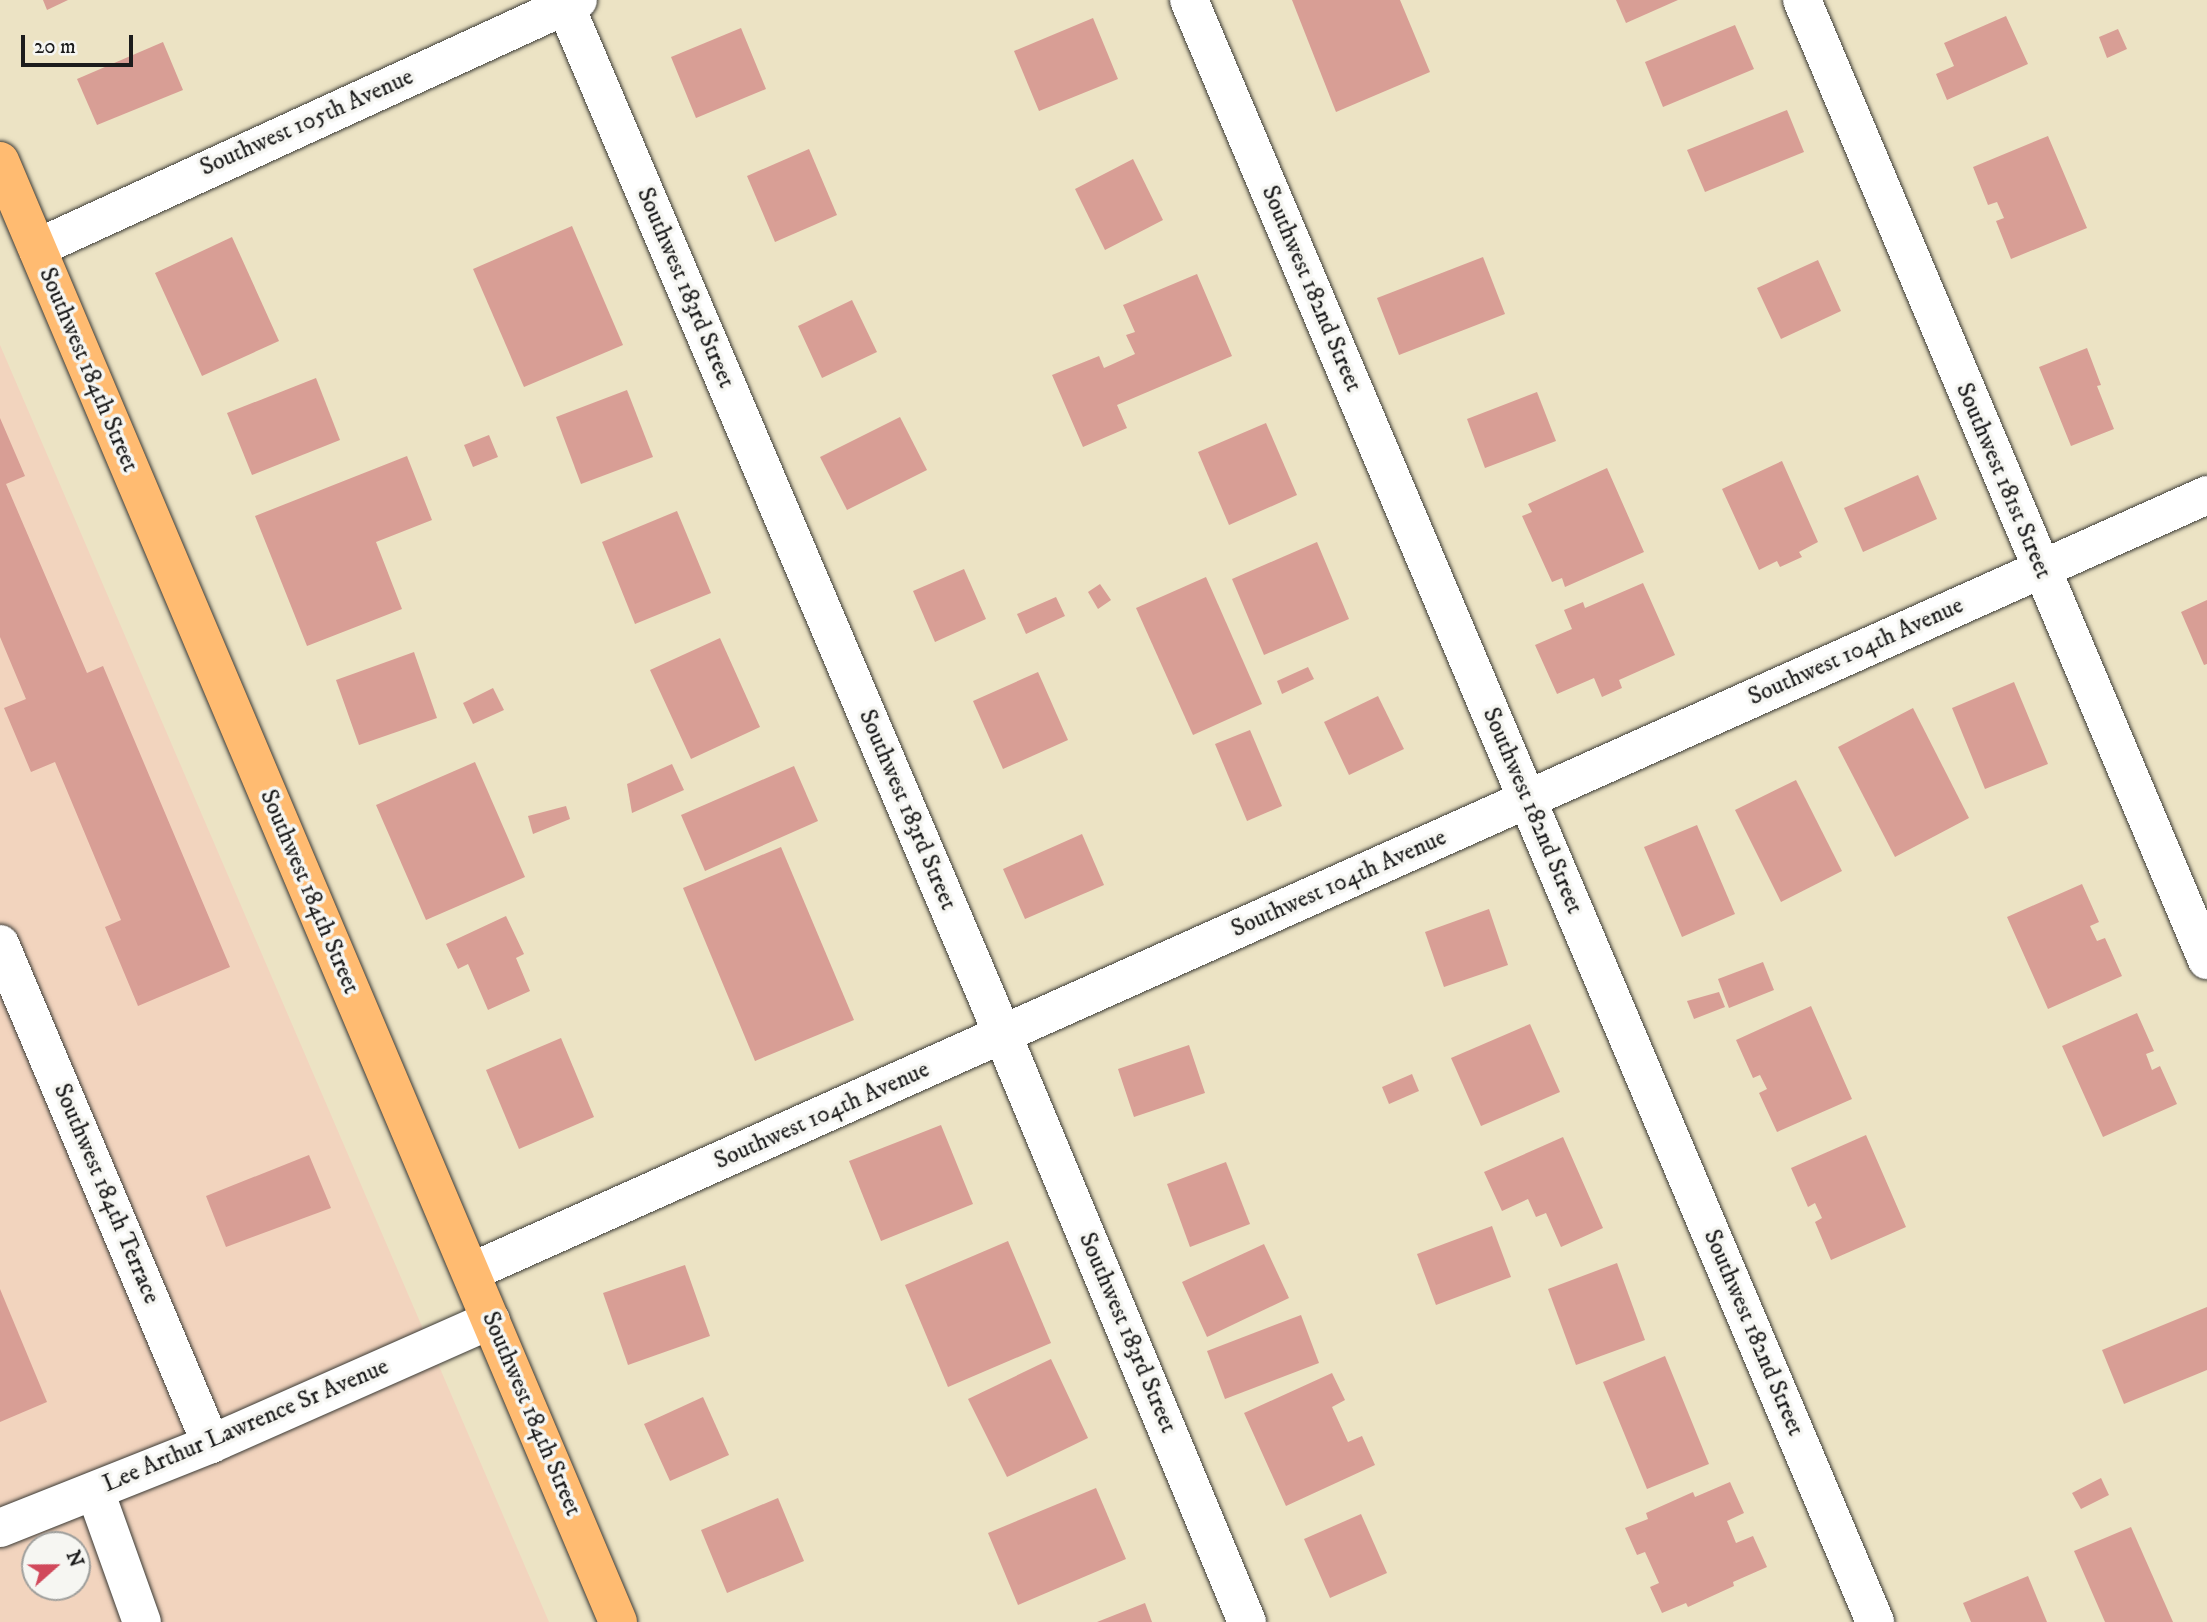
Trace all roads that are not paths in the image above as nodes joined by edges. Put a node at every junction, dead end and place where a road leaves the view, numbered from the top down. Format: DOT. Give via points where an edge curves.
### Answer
graph roads {
  1 [pos="1189,0"];
  2 [pos="1802,0"];
  3 [pos="569,2"];
  4 [pos="0,161"];
  5 [pos="37,248"];
  6 [pos="2207,495"];
  7 [pos="2040,569"];
  8 [pos="1528,800"];
  9 [pos="0,944"];
  10 [pos="2207,960"];
  11 [pos="1003,1035"];
  12 [pos="471,1272"];
  13 [pos="491,1320"];
  14 [pos="211,1444"];
  15 [pos="83,1496"];
  16 [pos="0,1528"];
  17 [pos="119,1622"];
  18 [pos="142,1622"];
  19 [pos="618,1622"];
  20 [pos="1247,1622"];
  21 [pos="1875,1622"];
  1 -- 8 [label="street, Southwest 182nd Street"];
  2 -- 7 [label="street, Southwest 181st Street"];
  3 -- 5 [label="street, Southwest 105th Avenue"];
  3 -- 11 [label="street, Southwest 183rd Street"];
  4 -- 5 [label="main road, Southwest 184th Street"];
  5 -- 12 [label="main road, Southwest 184th Street"];
  6 -- 7 [label="street, Southwest 104th Avenue"];
  7 -- 8 [label="street, Southwest 104th Avenue"];
  7 -- 10 [label="street, Southwest 181st Street"];
  8 -- 11 [label="street, Southwest 104th Avenue"];
  8 -- 21 [label="street, Southwest 182nd Street"];
  9 -- 14 [label="street, Southwest 184th Terrace"];
  11 -- 12 [label="street, Southwest 104th Avenue"];
  11 -- 20 [label="street, Southwest 183rd Street"];
  12 -- 13 [label="main road, Southwest 184th Street"];
  13 -- 14 [label="street, Lee Arthur Lawrence Sr Avenue"];
  13 -- 19 [label="main road, Southwest 184th Street"];
  14 -- 15 [label="street, Lee Arthur Lawrence Sr Avenue"];
  15 -- 16 [label="street, Lee Arthur Lawrence Sr Avenue"];
  15 -- 17 [label="street"];
  15 -- 18 [label="street"];
}
